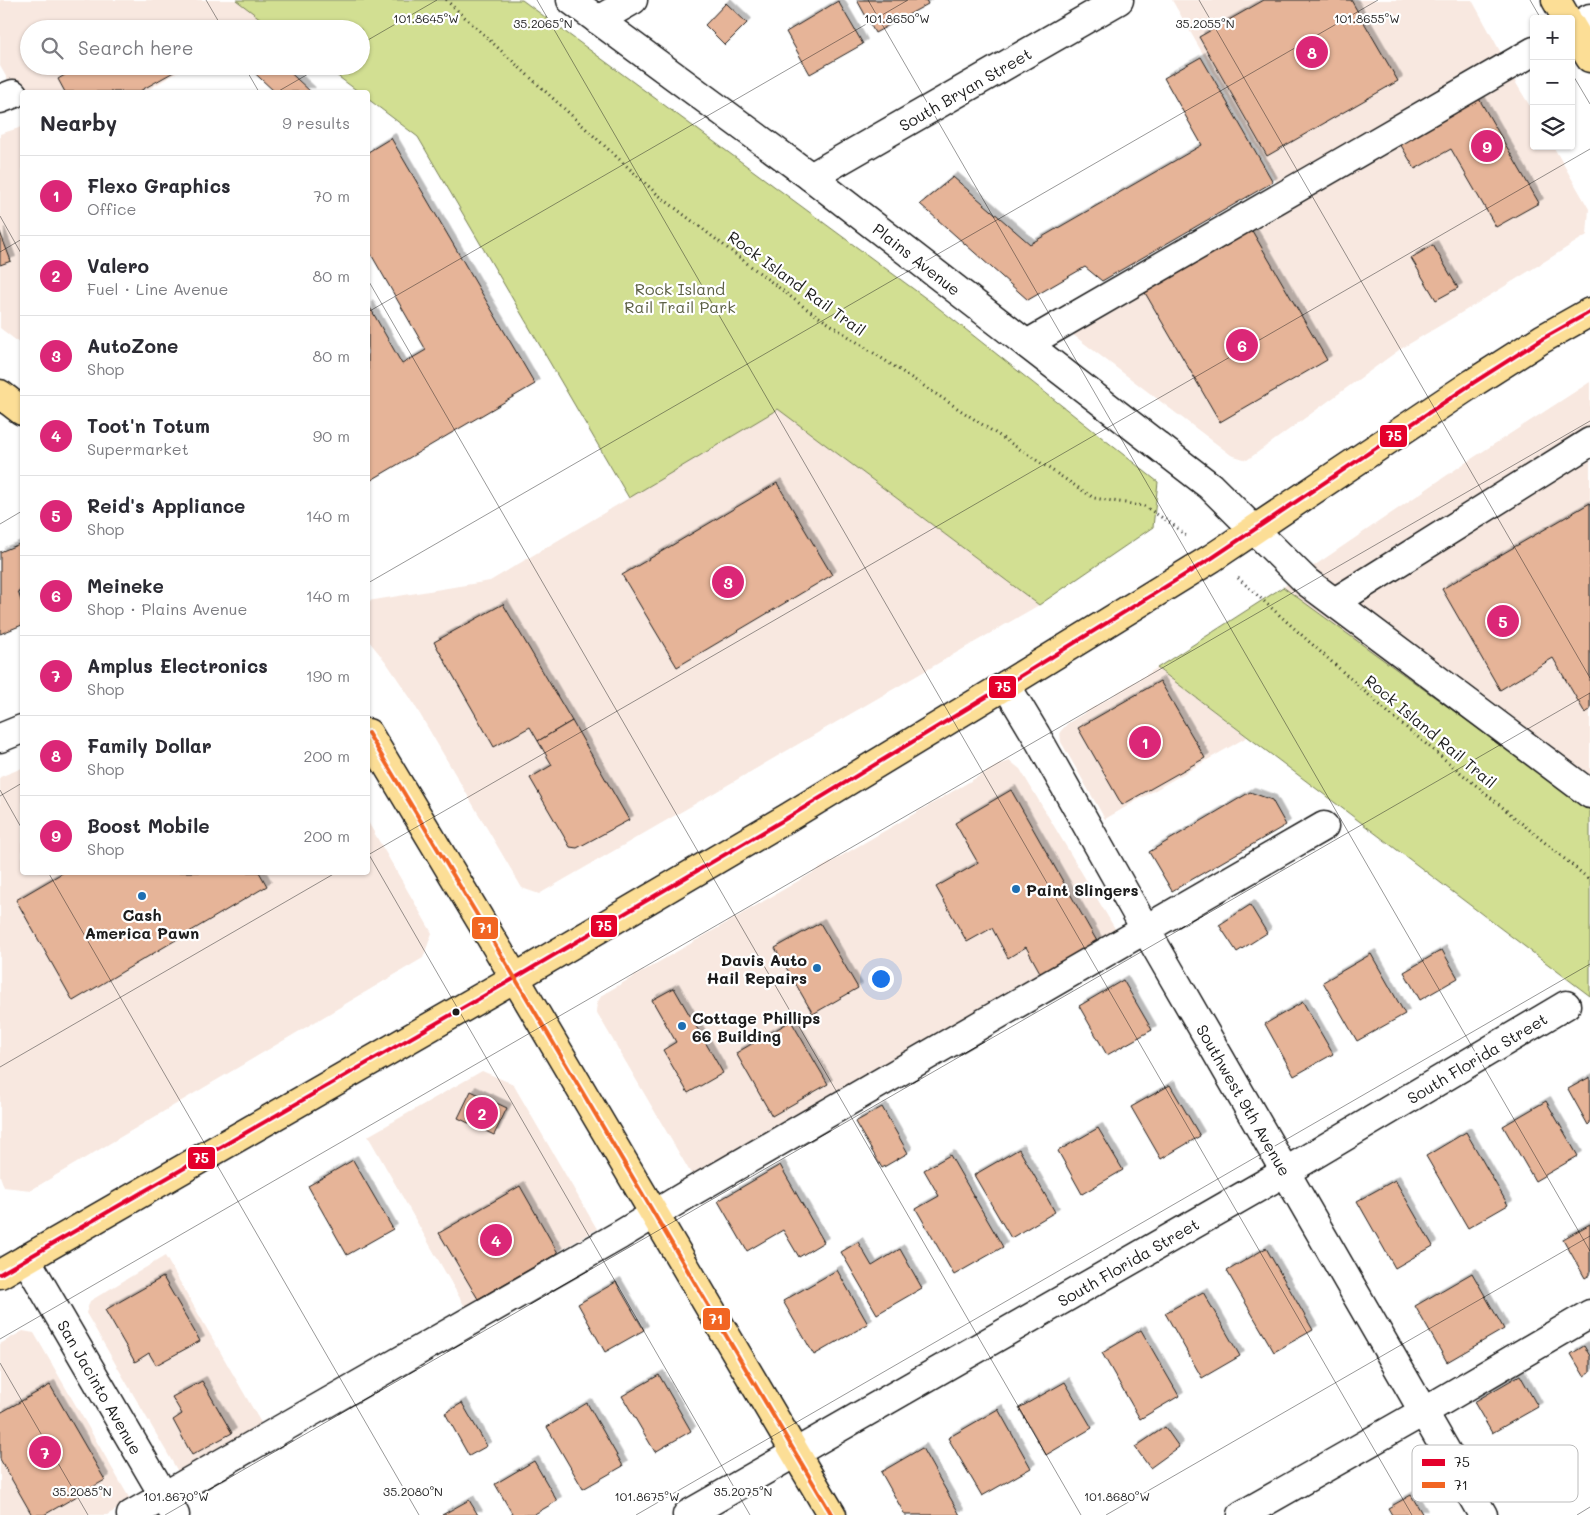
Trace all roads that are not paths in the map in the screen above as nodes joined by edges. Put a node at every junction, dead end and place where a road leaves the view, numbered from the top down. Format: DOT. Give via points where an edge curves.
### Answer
graph roads {
  1 [pos="571,0"];
  2 [pos="633,0"];
  3 [pos="1118,0"];
  4 [pos="1556,0"];
  5 [pos="1567,15"];
  6 [pos="598,20"];
  7 [pos="1575,26"];
  8 [pos="1530,53"];
  9 [pos="1590,58"];
  10 [pos="811,177"];
  11 [pos="1590,312"];
  12 [pos="1027,344"];
  13 [pos="1590,442"];
  14 [pos="1255,530"];
  15 [pos="1335,602"];
  16 [pos="1006,685"];
  17 [pos="20,730"];
  18 [pos="370,736"];
  19 [pos="0,738"];
  20 [pos="1590,794"];
  21 [pos="1324,826"];
  22 [pos="1146,930"];
  23 [pos="515,978"];
  24 [pos="1566,1005"];
  25 [pos="1285,1172"];
  26 [pos="654,1214"];
  27 [pos="26,1259"];
  28 [pos="0,1274"];
  29 [pos="1590,1314"];
  30 [pos="1423,1412"];
  31 [pos="1442,1445"];
  32 [pos="796,1453"];
  33 [pos="1475,1502"];
  34 [pos="169,1506"];
  35 [pos="131,1515"];
  36 [pos="687,1515"];
  37 [pos="832,1515"];
  38 [pos="1242,1515"];
  39 [pos="1483,1515"];
  1 -- 6 [label="street, Plains Avenue"];
  2 -- 6 [label="street"];
  3 -- 10 [label="street, South Bryan Street"];
  4 -- 5 [label="main road"];
  6 -- 10 [label="street, Plains Avenue"];
  7 -- 9 [label="main road"];
  8 -- 12 [label="street"];
  10 -- 12 [label="street, Plains Avenue"];
  11 -- 14 [label="main road" via="1473,383"];
  12 -- 14 [label="street, Plains Avenue" via="1210,486"];
  13 -- 15 [label="street"];
  14 -- 15 [label="street, Plains Avenue" via="1307,582"];
  14 -- 16 [label="main road"];
  15 -- 20 [label="street, Plains Avenue"];
  16 -- 22 [label="street, Southwest 9th Avenue"];
  16 -- 23 [label="main road"];
  17 -- 19 [label="street"];
  18 -- 23 [label="main road"];
  21 -- 22 [label="street"];
  22 -- 25 [label="street, Southwest 9th Avenue"];
  22 -- 26 [label="street"];
  23 -- 26 [label="main road"];
  23 -- 27 [label="main road"];
  24 -- 25 [label="street, South Florida Street"];
  25 -- 30 [label="street, Southwest 9th Avenue"];
  25 -- 32 [label="street, South Florida Street"];
  26 -- 32 [label="main road"];
  26 -- 34 [label="street"];
  27 -- 28 [label="main road"];
  27 -- 34 [label="street, San Jacinto Avenue"];
  29 -- 30 [label="street"];
  30 -- 31 [label="street, Southwest 9th Avenue"];
  30 -- 38 [label="street"];
  32 -- 36 [label="street, South Florida Street"];
  32 -- 37 [label="main road"];
  33 -- 39 [label="street, Southwest 9th Avenue"];
  34 -- 35 [label="street"];
}
